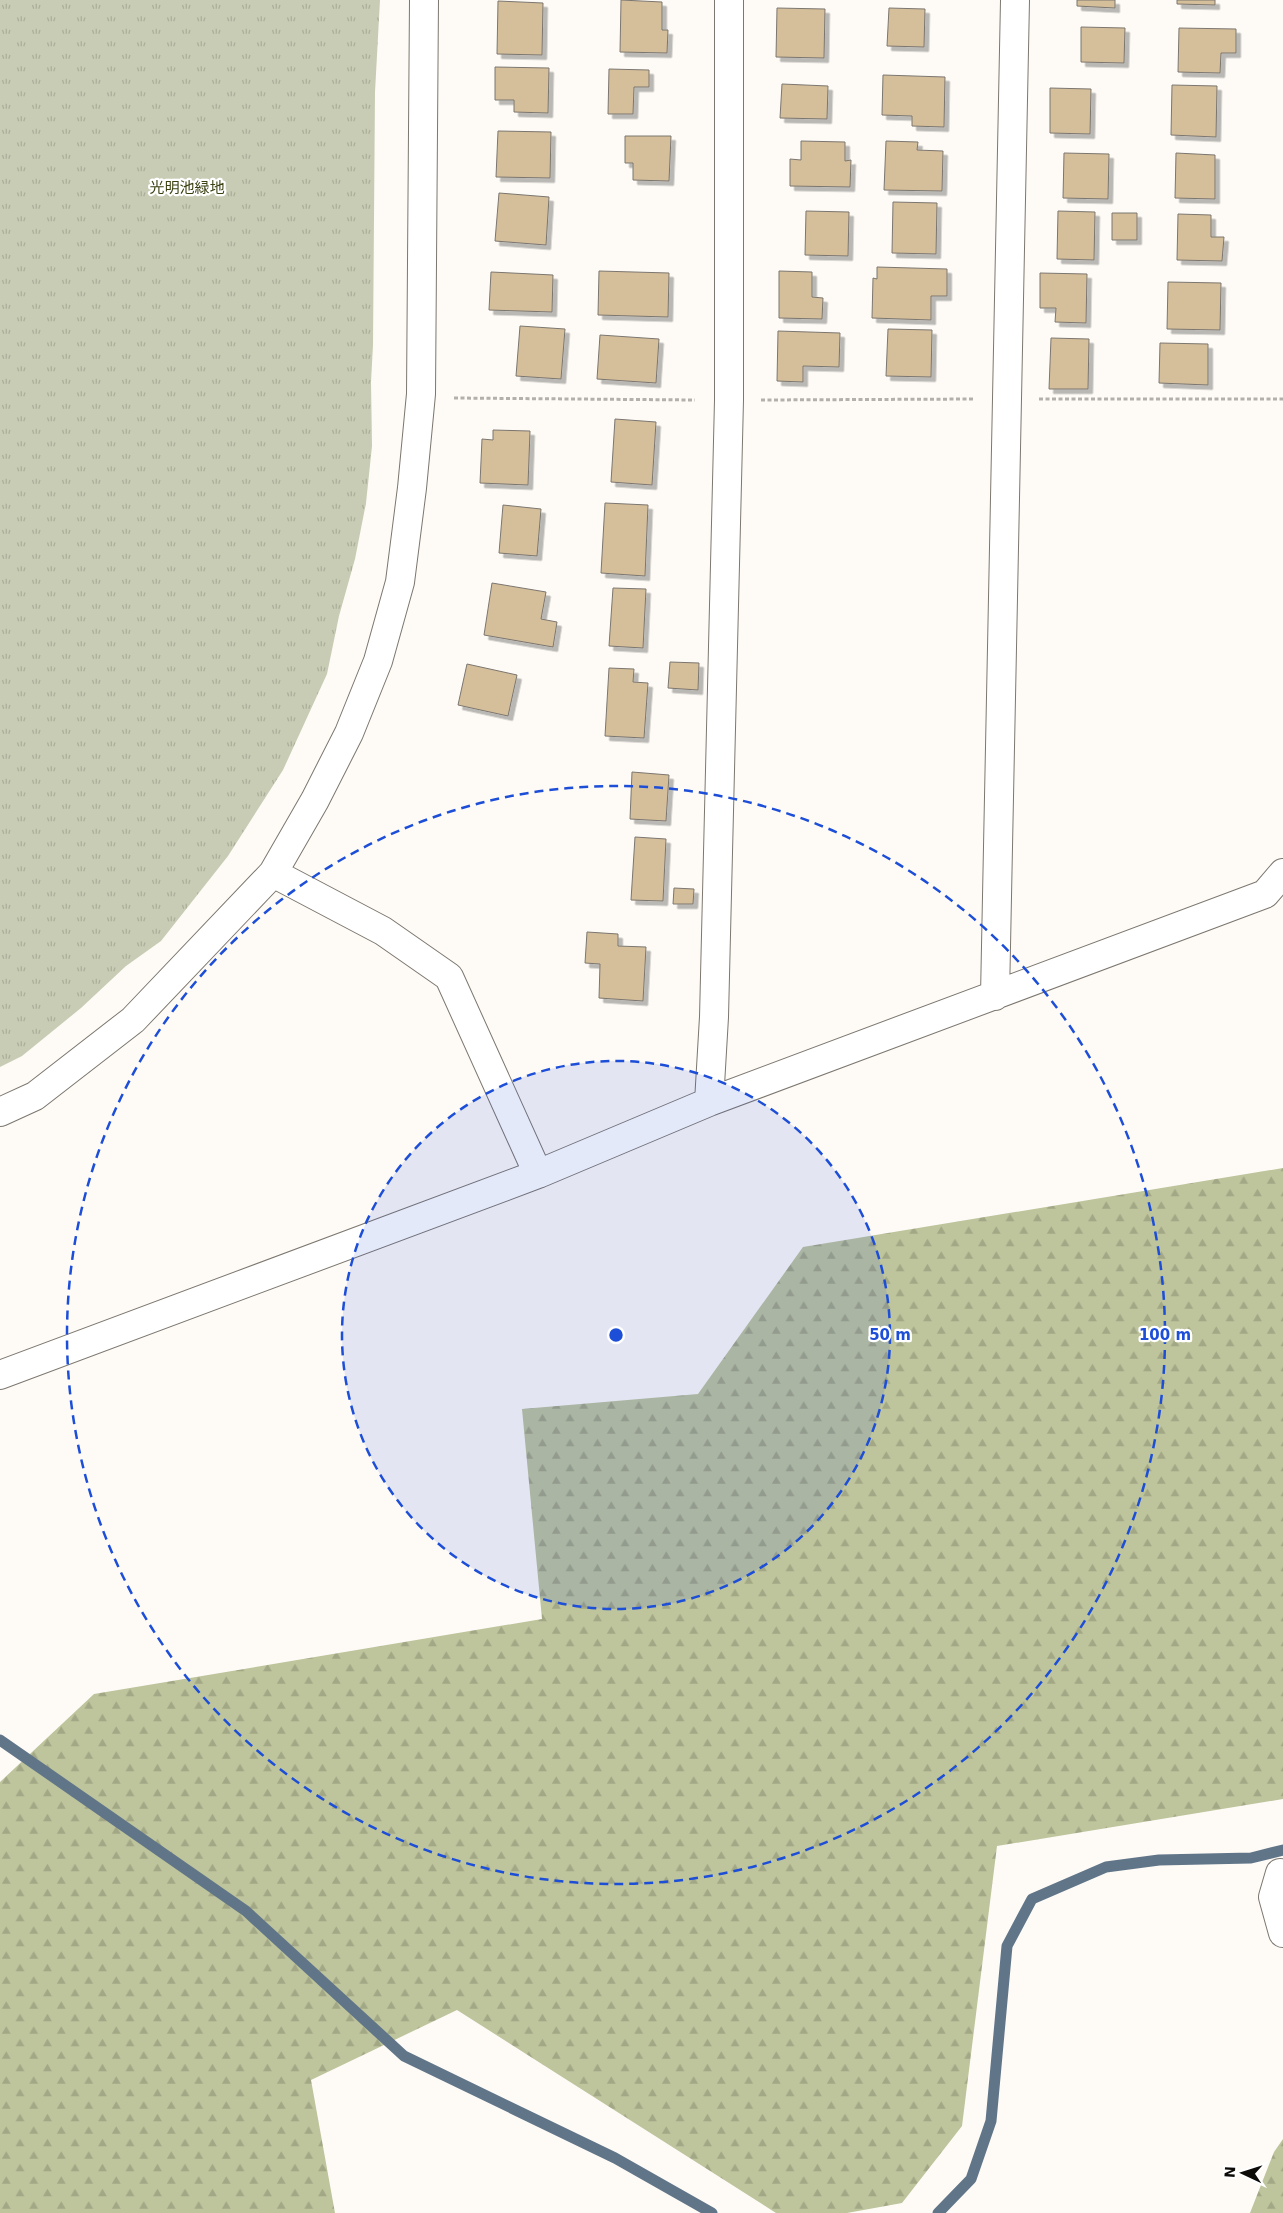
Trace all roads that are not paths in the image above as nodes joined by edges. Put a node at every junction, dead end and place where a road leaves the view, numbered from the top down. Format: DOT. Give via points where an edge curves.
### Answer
graph roads {
  1 [pos="424,0"];
  2 [pos="730,0"];
  3 [pos="1015,0"];
  4 [pos="273,873"];
  5 [pos="1283,873"];
  6 [pos="995,996"];
  7 [pos="708,1102"];
  8 [pos="0,1112"];
  9 [pos="538,1174"];
  10 [pos="0,1375"];
  11 [pos="1280,1873"];
  12 [pos="1283,1933"];
  1 -- 4 [label="street" via="421,394 400,582 378,661 349,733"];
  2 -- 7 [label="street" via="729,400 714,1017"];
  3 -- 6 [label="street"];
  4 -- 8 [label="street" via="133,1020 35,1096"];
  4 -- 9 [label="street" via="383,931 449,977"];
  5 -- 6 [label="street" via="1265,894"];
  6 -- 7 [label="street"];
  7 -- 9 [label="street"];
  9 -- 10 [label="street"];
  11 -- 12 [label="street" via="1273,1897"];
}
